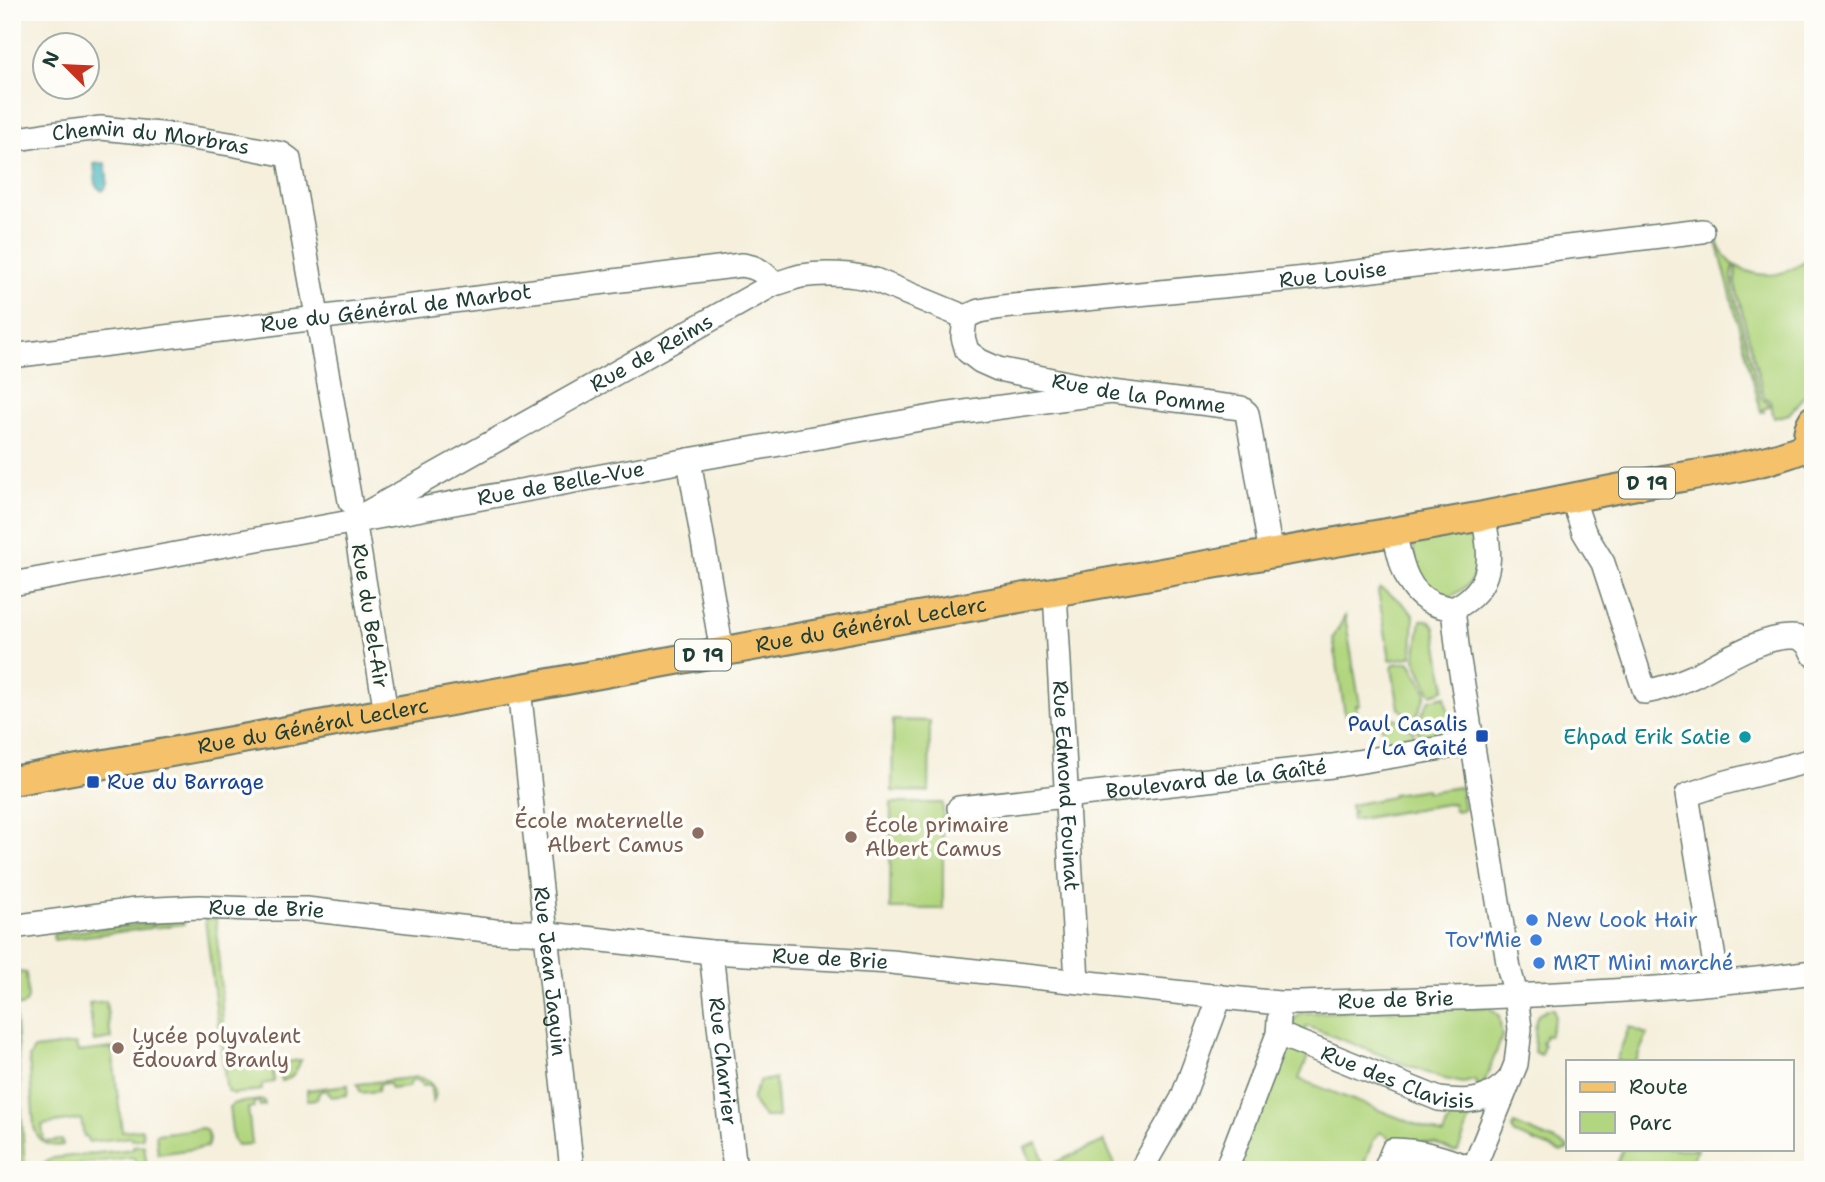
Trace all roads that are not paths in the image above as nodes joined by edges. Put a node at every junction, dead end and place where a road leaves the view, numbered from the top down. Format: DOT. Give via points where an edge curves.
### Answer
graph roads {
  1 [pos="12,140"];
  2 [pos="289,159"];
  3 [pos="1702,231"];
  4 [pos="774,284"];
  5 [pos="317,317"];
  6 [pos="965,317"];
  7 [pos="12,356"];
  8 [pos="1111,392"];
  9 [pos="1812,439"];
  10 [pos="690,460"];
  11 [pos="1572,497"];
  12 [pos="352,510"];
  13 [pos="1483,516"];
  14 [pos="1394,533"];
  15 [pos="1271,554"];
  16 [pos="12,584"];
  17 [pos="1055,592"];
  18 [pos="1453,609"];
  19 [pos="722,652"];
  20 [pos="1813,653"];
  21 [pos="519,689"];
  22 [pos="386,712"];
  23 [pos="1473,743"];
  24 [pos="1813,760"];
  25 [pos="12,781"];
  26 [pos="1066,795"];
  27 [pos="959,808"];
  28 [pos="12,926"];
  29 [pos="547,934"];
  30 [pos="711,952"];
  31 [pos="1813,972"];
  32 [pos="1077,981"];
  33 [pos="1718,983"];
  34 [pos="1516,995"];
  35 [pos="1218,996"];
  36 [pos="1279,1003"];
  37 [pos="1278,1034"];
  38 [pos="1512,1077"];
  39 [pos="572,1170"];
  40 [pos="735,1170"];
  41 [pos="1142,1170"];
  42 [pos="1226,1170"];
  43 [pos="1385,1170"];
  44 [pos="1473,1170"];
  1 -- 2 [label="street, Chemin du Morbras" via="101,128 236,145"];
  2 -- 5 [label="street, Rue du Bel-Air"];
  3 -- 6 [label="street, Rue Louise" via="1306,278 1002,307"];
  4 -- 5 [label="street, Rue du Général de Marbot" via="754,266 742,265"];
  4 -- 6 [label="street, Rue de Reims" via="802,276 860,276"];
  4 -- 12 [label="street, Rue de Reims"];
  5 -- 7 [label="street, Rue du Général de Marbot"];
  5 -- 12 [label="street, Rue du Bel-Air"];
  6 -- 8 [label="street, Rue de la Pomme" via="967,351 980,361 998,369"];
  8 -- 10 [label="street, Rue de Belle-Vue" via="943,415"];
  8 -- 15 [label="street, Rue de la Pomme" via="1234,406 1247,413"];
  9 -- 11 [label="main road, D 19" via="1787,456 1747,466"];
  10 -- 12 [label="street, Rue de Belle-Vue"];
  10 -- 19 [label="street"];
  11 -- 13 [label="main road, D 19"];
  11 -- 20 [label="street" via="1584,532 1603,563 1645,692 1692,677 1768,641 1794,637 1804,640"];
  12 -- 16 [label="street, Rue de Belle-Vue"];
  12 -- 22 [label="street, Rue du Bel-Air"];
  13 -- 14 [label="main road, Rue du Général Leclerc / D 19"];
  13 -- 18 [label="street" via="1489,546 1487,572 1478,590"];
  14 -- 15 [label="main road, Rue du Général Leclerc / D 19"];
  14 -- 18 [label="street" via="1407,579 1417,593 1433,604"];
  15 -- 17 [label="main road, Rue du Général Leclerc / D 19"];
  17 -- 19 [label="main road, Rue du Général Leclerc / D 19"];
  17 -- 26 [label="street, Rue Edmond Fouinat"];
  18 -- 23 [label="street"];
  19 -- 21 [label="main road, Rue du Général Leclerc / D 19"];
  21 -- 22 [label="main road, Rue du Général Leclerc / D 19"];
  21 -- 29 [label="street, Rue Jean Jaguin"];
  22 -- 25 [label="main road, Rue du Général Leclerc / D 19"];
  23 -- 26 [label="street, Boulevard de la Gaîté" via="1332,766"];
  23 -- 34 [label="street"];
  24 -- 33 [label="street" via="1687,795"];
  26 -- 27 [label="street, Boulevard de la Gaîté"];
  26 -- 32 [label="street, Rue Edmond Fouinat"];
  28 -- 29 [label="street, Rue de Brie" via="199,907 306,909"];
  29 -- 30 [label="street, Rue de Brie"];
  29 -- 39 [label="street, Rue Jean Jaguin"];
  30 -- 32 [label="street, Rue de Brie" via="891,962"];
  30 -- 40 [label="street, Rue Charrier"];
  31 -- 33 [label="street, Rue de Brie"];
  32 -- 35 [label="street, Rue de Brie"];
  33 -- 34 [label="street, Rue de Brie"];
  34 -- 36 [label="street, Rue de Brie"];
  34 -- 38 [label="street" via="1520,1029"];
  35 -- 36 [label="street, Rue de Brie"];
  35 -- 41 [label="street" via="1181,1099"];
  36 -- 37 [label="street"];
  37 -- 38 [label="street, Rue des Clavisis" via="1439,1099 1464,1102 1492,1095"];
  37 -- 42 [label="street"];
  38 -- 44 [label="street"];
  43 -- 44 [label="street" via="1393,1150 1438,1155"];
}
